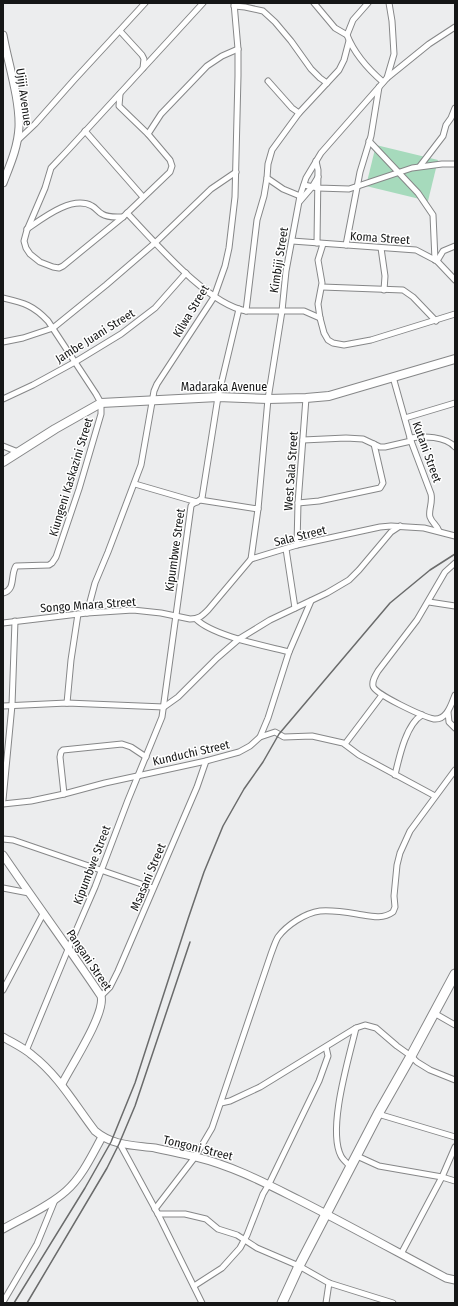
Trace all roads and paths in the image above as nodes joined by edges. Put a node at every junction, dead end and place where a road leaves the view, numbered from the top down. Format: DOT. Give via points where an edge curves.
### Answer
graph roads {
  1 [pos="145,3"];
  2 [pos="204,3"];
  3 [pos="314,3"];
  4 [pos="368,3"];
  5 [pos="389,3"];
  6 [pos="234,5"];
  7 [pos="455,27"];
  8 [pos="120,31"];
  9 [pos="3,35"];
  10 [pos="347,35"];
  11 [pos="349,41"];
  12 [pos="238,49"];
  13 [pos="142,55"];
  14 [pos="155,55"];
  15 [pos="143,68"];
  16 [pos="387,78"];
  17 [pos="268,81"];
  18 [pos="327,82"];
  19 [pos="381,84"];
  20 [pos="120,93"];
  21 [pos="455,108"];
  22 [pos="299,113"];
  23 [pos="85,131"];
  24 [pos="148,134"];
  25 [pos="17,141"];
  26 [pos="369,141"];
  27 [pos="316,161"];
  28 [pos="455,164"];
  29 [pos="419,166"];
  30 [pos="236,172"];
  31 [pos="399,172"];
  32 [pos="318,176"];
  33 [pos="267,178"];
  34 [pos="3,183"];
  35 [pos="304,185"];
  36 [pos="358,185"];
  37 [pos="312,187"];
  38 [pos="318,188"];
  39 [pos="143,197"];
  40 [pos="300,199"];
  41 [pos="125,215"];
  42 [pos="27,230"];
  43 [pos="292,241"];
  44 [pos="156,242"];
  45 [pos="317,243"];
  46 [pos="323,244"];
  47 [pos="346,245"];
  48 [pos="455,246"];
  49 [pos="381,248"];
  50 [pos="436,260"];
  51 [pos="186,273"];
  52 [pos="455,280"];
  53 [pos="322,287"];
  54 [pos="384,290"];
  55 [pos="214,297"];
  56 [pos="3,298"];
  57 [pos="239,309"];
  58 [pos="246,311"];
  59 [pos="282,311"];
  60 [pos="455,314"];
  61 [pos="320,318"];
  62 [pos="436,321"];
  63 [pos="53,328"];
  64 [pos="3,342"];
  65 [pos="455,359"];
  66 [pos="75,362"];
  67 [pos="393,377"];
  68 [pos="218,397"];
  69 [pos="306,398"];
  70 [pos="3,399"];
  71 [pos="152,400"];
  72 [pos="268,400"];
  73 [pos="101,403"];
  74 [pos="455,403"];
  75 [pos="405,418"];
  76 [pos="411,439"];
  77 [pos="303,440"];
  78 [pos="374,444"];
  79 [pos="3,446"];
  80 [pos="455,447"];
  81 [pos="18,452"];
  82 [pos="3,462"];
  83 [pos="135,484"];
  84 [pos="199,501"];
  85 [pos="298,503"];
  86 [pos="258,509"];
  87 [pos="400,526"];
  88 [pos="439,531"];
  89 [pos="455,536"];
  90 [pos="297,545"];
  91 [pos="286,549"];
  92 [pos="251,559"];
  93 [pos="455,563"];
  94 [pos="3,593"];
  95 [pos="310,600"];
  96 [pos="428,602"];
  97 [pos="455,606"];
  98 [pos="295,608"];
  99 [pos="87,613"];
  100 [pos="78,614"];
  101 [pos="175,616"];
  102 [pos="196,619"];
  103 [pos="15,621"];
  104 [pos="3,623"];
  105 [pos="239,639"];
  106 [pos="289,652"];
  107 [pos="382,695"];
  108 [pos="455,695"];
  109 [pos="67,703"];
  110 [pos="12,705"];
  111 [pos="3,706"];
  112 [pos="164,707"];
  113 [pos="448,711"];
  114 [pos="422,715"];
  115 [pos="455,728"];
  116 [pos="260,737"];
  117 [pos="345,744"];
  118 [pos="146,757"];
  119 [pos="206,761"];
  120 [pos="195,764"];
  121 [pos="455,770"];
  122 [pos="138,775"];
  123 [pos="395,775"];
  124 [pos="202,776"];
  125 [pos="64,794"];
  126 [pos="435,796"];
  127 [pos="3,800"];
  128 [pos="3,804"];
  129 [pos="3,839"];
  130 [pos="3,854"];
  131 [pos="102,870"];
  132 [pos="3,888"];
  133 [pos="153,888"];
  134 [pos="28,892"];
  135 [pos="43,914"];
  136 [pos="68,947"];
  137 [pos="455,974"];
  138 [pos="3,990"];
  139 [pos="101,996"];
  140 [pos="434,1013"];
  141 [pos="455,1025"];
  142 [pos="356,1028"];
  143 [pos="3,1037"];
  144 [pos="326,1047"];
  145 [pos="26,1051"];
  146 [pos="412,1056"];
  147 [pos="455,1080"];
  148 [pos="62,1084"];
  149 [pos="221,1103"];
  150 [pos="378,1114"];
  151 [pos="102,1137"];
  152 [pos="455,1138"];
  153 [pos="120,1144"];
  154 [pos="455,1147"];
  155 [pos="357,1156"];
  156 [pos="196,1157"];
  157 [pos="351,1166"];
  158 [pos="442,1177"];
  159 [pos="455,1181"];
  160 [pos="270,1184"];
  161 [pos="55,1200"];
  162 [pos="157,1211"];
  163 [pos="326,1213"];
  164 [pos="3,1229"];
  165 [pos="245,1240"];
  166 [pos="401,1254"];
  167 [pos="299,1266"];
  168 [pos="455,1280"];
  169 [pos="329,1283"];
  170 [pos="194,1286"];
  171 [pos="3,1302"];
  172 [pos="202,1303"];
  173 [pos="282,1303"];
  174 [pos="326,1303"];
  175 [pos="394,1303"];
  1 -- 8 [label="street"];
  2 -- 14 [label="street"];
  3 -- 10 [label="street" via="335,28"];
  4 -- 10 [label="street" via="353,20"];
  5 -- 16 [label="street" via="394,47"];
  6 -- 12 [label="street, Kilwa Street"];
  6 -- 18 [label="street" via="263,11 275,22 320,78"];
  7 -- 16 [label="street, Kimbiji Street"];
  8 -- 13 [label="street"];
  8 -- 25 [label="street" via="36,124"];
  9 -- 25 [label="street, Ujiji Avenue" via="16,97 19,125"];
  10 -- 11 [label="street"];
  11 -- 18 [label="street" via="342,65"];
  11 -- 19 [label="street"];
  12 -- 24 [label="street" via="206,66 161,114"];
  12 -- 30 [label="street, Kilwa Street"];
  13 -- 14 [label="street"];
  13 -- 15 [label="street"];
  14 -- 15 [label="street"];
  15 -- 20 [label="street"];
  16 -- 19 [label="street, Kimbiji Street"];
  17 -- 22 [label="street"];
  18 -- 22 [label="street"];
  19 -- 26 [label="street"];
  19 -- 27 [label="street, Kimbiji Street"];
  20 -- 23 [label="street"];
  20 -- 24 [label="street" via="119,106"];
  21 -- 29 [label="street" via="443,136"];
  22 -- 33 [label="street" via="272,150"];
  23 -- 39 [label="street"];
  23 -- 42 [label="street" via="51,168"];
  24 -- 39 [label="street" via="172,166 170,172"];
  25 -- 34 [label="street, Ujiji Avenue"];
  26 -- 31 [label="street"];
  26 -- 36 [label="street"];
  27 -- 32 [label="street"];
  27 -- 35 [label="street, Kimbiji Street"];
  28 -- 29 [label="street"];
  29 -- 31 [label="street"];
  30 -- 44 [label="street" via="211,189"];
  30 -- 55 [label="street, Kilwa Street" via="229,248"];
  31 -- 36 [label="street"];
  31 -- 50 [label="street" via="418,192 433,215"];
  32 -- 37 [label="street"];
  32 -- 38 [label="street"];
  33 -- 40 [label="street"];
  33 -- 58 [label="street" via="257,220"];
  35 -- 37 [label="street"];
  35 -- 40 [label="street, Kimbiji Street"];
  36 -- 38 [label="street" via="345,189"];
  36 -- 47 [label="street"];
  37 -- 38 [label="street"];
  37 -- 40 [label="street"];
  38 -- 45 [label="street"];
  39 -- 41 [label="street"];
  40 -- 43 [label="street, Kimbiji Street"];
  41 -- 42 [label="street" via="106,216 89,205 67,205 42,218"];
  41 -- 42 [label="street" via="59,268 40,262 30,254 24,244"];
  41 -- 44 [label="street"];
  43 -- 45 [label="street, Koma Street"];
  43 -- 59 [label="street, Kimbiji Street"];
  44 -- 51 [label="street"];
  44 -- 63 [label="street"];
  45 -- 46 [label="street, Koma Street"];
  46 -- 47 [label="street, Koma Street"];
  46 -- 53 [label="street" via="318,260"];
  47 -- 49 [label="street, Koma Street"];
  48 -- 50 [label="street" via="443,251"];
  49 -- 50 [label="street, Koma Street" via="416,250"];
  49 -- 54 [label="street"];
  50 -- 52 [label="street, Koma Street"];
  51 -- 55 [label="street"];
  51 -- 66 [label="street, Jambe Juani Street" via="155,308 121,334"];
  53 -- 54 [label="street"];
  53 -- 61 [label="street" via="318,304"];
  54 -- 62 [label="street" via="404,290"];
  55 -- 57 [label="street"];
  55 -- 71 [label="street, Kilwa Street" via="157,384"];
  56 -- 63 [label="street, Kiungeni Kaskazini Street" via="33,307"];
  57 -- 58 [label="street"];
  57 -- 68 [label="street, Kipumbwe Street"];
  58 -- 59 [label="street"];
  59 -- 61 [label="street" via="304,311"];
  59 -- 72 [label="street, Kimbiji Street"];
  60 -- 62 [label="street"];
  61 -- 62 [label="street" via="328,340 340,345 370,340"];
  63 -- 64 [label="street"];
  63 -- 66 [label="street, Kiungeni Kaskazini Street"];
  65 -- 67 [label="main road, Madaraka Avenue"];
  66 -- 70 [label="street, Jambe Juani Street"];
  66 -- 73 [label="street, Kiungeni Kaskazini Street"];
  67 -- 69 [label="main road, Madaraka Avenue" via="329,396"];
  67 -- 75 [label="street, Kutani Street"];
  68 -- 71 [label="main road, Madaraka Avenue"];
  68 -- 72 [label="main road, Madaraka Avenue"];
  68 -- 84 [label="street, Kipumbwe Street" via="204,486"];
  69 -- 72 [label="main road, Madaraka Avenue"];
  69 -- 77 [label="street, West Sala Street"];
  71 -- 73 [label="main road, Madaraka Avenue"];
  71 -- 83 [label="street, Kilwa Street" via="141,465"];
  72 -- 86 [label="street, Kimbiji Street"];
  73 -- 81 [label="main road, Madaraka Avenue"];
  73 -- 94 [label="street, Kiungeni Kaskazini Street" via="100,420 56,557 49,565 16,566 11,588"];
  74 -- 75 [label="street"];
  75 -- 76 [label="street, Kutani Street"];
  76 -- 78 [label="street" via="385,447"];
  76 -- 80 [label="street" via="439,439 450,442"];
  76 -- 88 [label="street, Kutani Street" via="431,494 430,518"];
  77 -- 78 [label="street" via="346,438 368,440"];
  77 -- 85 [label="street, West Sala Street"];
  78 -- 85 [label="street" via="383,483 380,488"];
  79 -- 81 [label="street"];
  81 -- 82 [label="main road, Madaraka Avenue"];
  83 -- 84 [label="street"];
  83 -- 99 [label="street, Kilwa Street" via="94,583"];
  84 -- 86 [label="street"];
  84 -- 101 [label="street, Kipumbwe Street" via="191,506"];
  85 -- 90 [label="street, West Sala Street"];
  86 -- 92 [label="street, Kimbiji Street"];
  87 -- 88 [label="street, Sala Street"];
  87 -- 90 [label="street, Sala Street" via="380,527"];
  87 -- 95 [label="street" via="391,532 349,580"];
  88 -- 89 [label="street, Sala Street"];
  90 -- 91 [label="street, Sala Street"];
  91 -- 92 [label="street, Sala Street"];
  91 -- 98 [label="street"];
  92 -- 102 [label="street" via="208,610"];
  93 -- 96 [label="street" via="445,572"];
  95 -- 98 [label="street"];
  95 -- 106 [label="street, Kunduchi Street"];
  96 -- 97 [label="street"];
  96 -- 107 [label="street" via="374,678 373,687"];
  98 -- 105 [label="street"];
  99 -- 100 [label="street, Songo Mnara Street"];
  99 -- 101 [label="street, Songo Mnara Street" via="133,610"];
  100 -- 103 [label="street, Songo Mnara Street"];
  100 -- 109 [label="street" via="70,660"];
  101 -- 102 [label="street"];
  101 -- 112 [label="street, Kipumbwe Street"];
  102 -- 105 [label="street" via="203,625"];
  103 -- 104 [label="street, Songo Mnara Street"];
  103 -- 110 [label="street"];
  105 -- 106 [label="street"];
  105 -- 112 [label="street"];
  106 -- 116 [label="street, Kunduchi Street"];
  107 -- 114 [label="street"];
  107 -- 117 [label="street"];
  108 -- 113 [label="street"];
  109 -- 110 [label="street"];
  109 -- 112 [label="street"];
  110 -- 111 [label="street"];
  110 -- 127 [label="street"];
  112 -- 118 [label="street, Kipumbwe Street"];
  113 -- 114 [label="street" via="438,720"];
  113 -- 115 [label="street" via="449,722"];
  114 -- 123 [label="street" via="415,720 405,740"];
  116 -- 117 [label="street" via="275,732 284,737 312,736"];
  116 -- 119 [label="street, Kunduchi Street" via="244,750"];
  117 -- 123 [label="street"];
  118 -- 122 [label="street, Kipumbwe Street"];
  118 -- 125 [label="street" via="122,744 63,750 60,757"];
  119 -- 120 [label="street, Kunduchi Street"];
  119 -- 124 [label="street, Msasani Street"];
  120 -- 122 [label="street, Kunduchi Street"];
  120 -- 124 [label="street" via="200,768"];
  121 -- 126 [label="street"];
  122 -- 125 [label="street, Kunduchi Street"];
  122 -- 131 [label="street, Kipumbwe Street"];
  123 -- 126 [label="street"];
  124 -- 133 [label="street, Msasani Street"];
  125 -- 128 [label="street, Kunduchi Street"];
  126 -- 149 [label="street" via="410,831 399,854 393,912 383,917 344,912 315,912 306,915 279,936"];
  129 -- 131 [label="street" via="14,840"];
  130 -- 134 [label="street, Pangani Street"];
  131 -- 133 [label="street"];
  131 -- 136 [label="street, Kipumbwe Street"];
  132 -- 134 [label="street"];
  133 -- 139 [label="street, Msasani Street" via="118,971 110,987"];
  134 -- 135 [label="street, Pangani Street"];
  135 -- 136 [label="street, Pangani Street"];
  135 -- 138 [label="street"];
  136 -- 139 [label="street, Pangani Street"];
  136 -- 145 [label="street, Kipumbwe Street"];
  137 -- 140 [label="highway"];
  139 -- 148 [label="street, Pangani Street" via="102,1006 98,1018"];
  140 -- 141 [label="street"];
  140 -- 146 [label="highway"];
  142 -- 144 [label="street"];
  142 -- 146 [label="street" via="365,1025 376,1028"];
  142 -- 157 [label="street" via="342,1087 337,1126 339,1150"];
  143 -- 145 [label="street, Tongoni Street"];
  144 -- 149 [label="street" via="230,1102"];
  144 -- 160 [label="street" via="328,1056 319,1081"];
  145 -- 148 [label="street, Tongoni Street" via="45,1065"];
  146 -- 147 [label="street" via="430,1070"];
  146 -- 150 [label="highway"];
  148 -- 151 [label="street, Tongoni Street"];
  149 -- 156 [label="street" via="212,1128"];
  150 -- 152 [label="street"];
  150 -- 155 [label="highway"];
  151 -- 153 [label="street, Tongoni Street"];
  151 -- 161 [label="street" via="77,1177"];
  153 -- 156 [label="street, Tongoni Street"];
  153 -- 162 [label="street"];
  154 -- 158 [label="street"];
  155 -- 157 [label="highway"];
  155 -- 158 [label="street" via="379,1166"];
  156 -- 160 [label="street, Tongoni Street" via="226,1165"];
  156 -- 162 [label="street"];
  157 -- 163 [label="highway"];
  158 -- 159 [label="street"];
  158 -- 166 [label="street"];
  160 -- 163 [label="street, Tongoni Street"];
  160 -- 165 [label="street" via="263,1194"];
  161 -- 164 [label="street"];
  161 -- 171 [label="street" via="37,1244"];
  162 -- 165 [label="street" via="206,1219 218,1229"];
  162 -- 170 [label="street"];
  163 -- 166 [label="street, Tongoni Street"];
  163 -- 167 [label="highway"];
  165 -- 167 [label="street" via="257,1248"];
  165 -- 170 [label="street" via="222,1268"];
  166 -- 168 [label="street, Tongoni Street" via="446,1278"];
  167 -- 169 [label="street"];
  167 -- 173 [label="highway"];
  169 -- 174 [label="street"];
  169 -- 175 [label="street"];
  170 -- 172 [label="street"];
}
